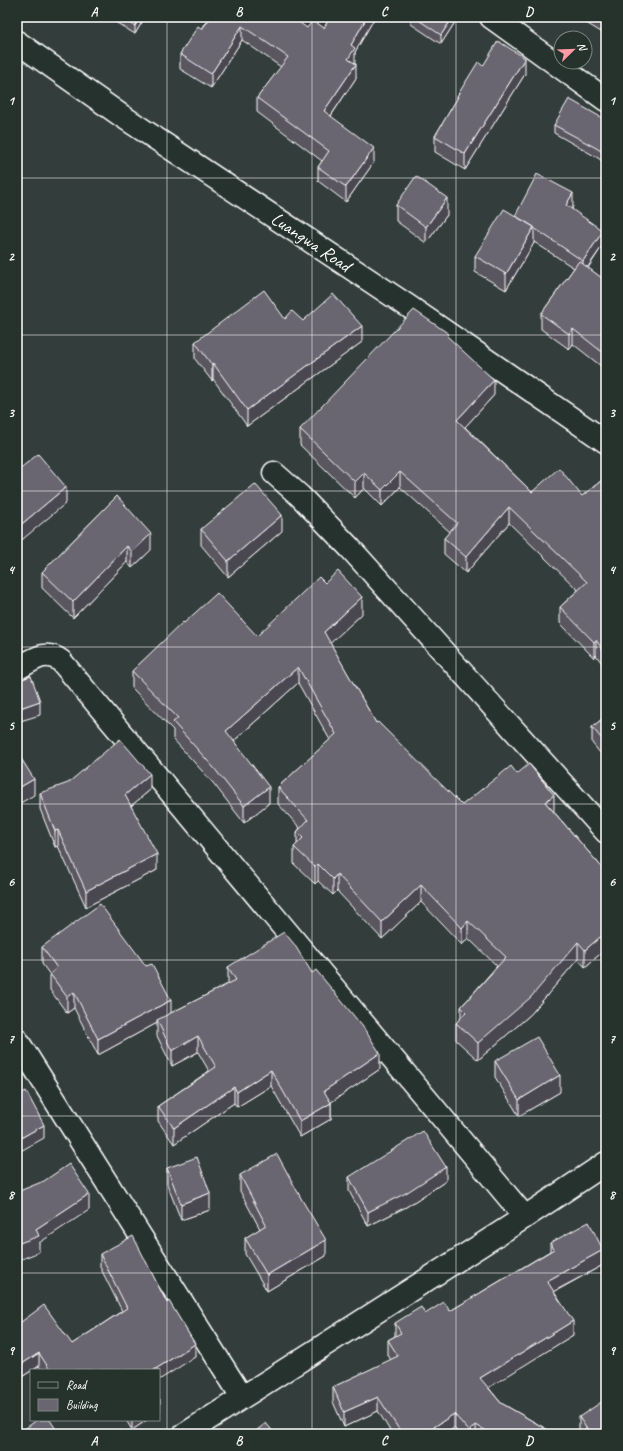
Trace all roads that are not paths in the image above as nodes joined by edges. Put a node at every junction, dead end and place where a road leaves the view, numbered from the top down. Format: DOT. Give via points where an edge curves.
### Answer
graph roads {
  1 [pos="490,17"];
  2 [pos="17,42"];
  3 [pos="606,100"];
  4 [pos="606,442"];
  5 [pos="274,473"];
  6 [pos="17,669"];
  7 [pos="606,832"];
  8 [pos="17,1040"];
  9 [pos="606,1163"];
  10 [pos="525,1217"];
  11 [pos="242,1397"];
  12 [pos="185,1434"];
  1 -- 3 [label="street"];
  2 -- 4 [label="street, Luangwa Road" via="119,114 408,306"];
  5 -- 7 [label="street" via="340,537"];
  6 -- 10 [label="street" via="41,655 54,656 61,661"];
  8 -- 11 [label="street"];
  9 -- 10 [label="street"];
  10 -- 11 [label="street"];
  11 -- 12 [label="street"];
}
